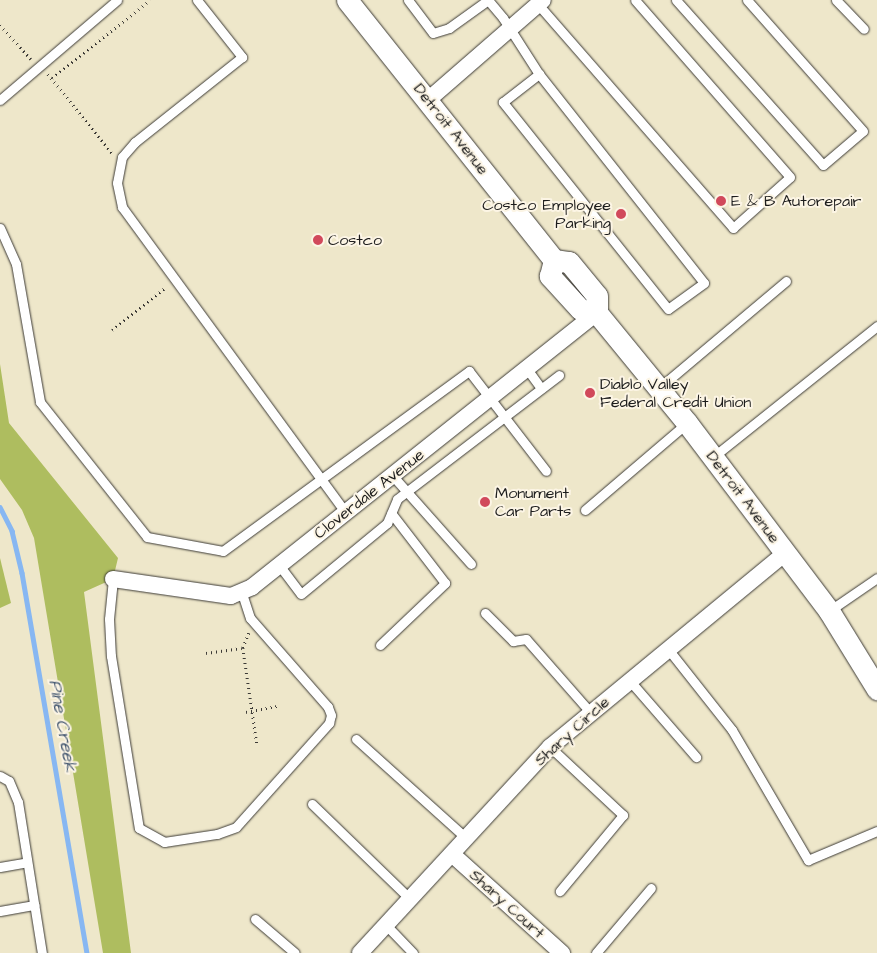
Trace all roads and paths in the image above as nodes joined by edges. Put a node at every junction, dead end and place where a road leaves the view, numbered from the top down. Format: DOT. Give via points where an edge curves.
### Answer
graph roads {
  1 [pos="117,0"];
  2 [pos="150,0"];
  3 [pos="197,0"];
  4 [pos="408,0"];
  5 [pos="635,0"];
  6 [pos="676,0"];
  7 [pos="747,0"];
  8 [pos="836,0"];
  9 [pos="349,1"];
  10 [pos="538,2"];
  11 [pos="0,25"];
  12 [pos="864,29"];
  13 [pos="508,30"];
  14 [pos="39,66"];
  15 [pos="538,74"];
  16 [pos="52,78"];
  17 [pos="0,100"];
  18 [pos="428,100"];
  19 [pos="121,164"];
  20 [pos="0,228"];
  21 [pos="175,280"];
  22 [pos="786,281"];
  23 [pos="597,313"];
  24 [pos="877,326"];
  25 [pos="112,330"];
  26 [pos="526,369"];
  27 [pos="559,375"];
  28 [pos="541,388"];
  29 [pos="659,388"];
  30 [pos="490,398"];
  31 [pos="503,417"];
  32 [pos="687,423"];
  33 [pos="712,457"];
  34 [pos="546,471"];
  35 [pos="392,475"];
  36 [pos="320,478"];
  37 [pos="407,491"];
  38 [pos="585,510"];
  39 [pos="346,513"];
  40 [pos="392,513"];
  41 [pos="785,554"];
  42 [pos="471,564"];
  43 [pos="279,565"];
  44 [pos="877,578"];
  45 [pos="114,579"];
  46 [pos="242,592"];
  47 [pos="829,611"];
  48 [pos="484,613"];
  49 [pos="253,622"];
  50 [pos="380,645"];
  51 [pos="243,648"];
  52 [pos="668,649"];
  53 [pos="206,653"];
  54 [pos="630,681"];
  55 [pos="877,690"];
  56 [pos="277,706"];
  57 [pos="252,711"];
  58 [pos="246,712"];
  59 [pos="591,713"];
  60 [pos="356,739"];
  61 [pos="256,744"];
  62 [pos="550,746"];
  63 [pos="696,757"];
  64 [pos="0,776"];
  65 [pos="312,804"];
  66 [pos="877,831"];
  67 [pos="467,839"];
  68 [pos="453,855"];
  69 [pos="27,862"];
  70 [pos="0,867"];
  71 [pos="651,888"];
  72 [pos="560,891"];
  73 [pos="411,900"];
  74 [pos="34,905"];
  75 [pos="0,910"];
  76 [pos="254,919"];
  77 [pos="386,926"];
  78 [pos="42,953"];
  79 [pos="295,953"];
  80 [pos="360,953"];
  81 [pos="413,953"];
  82 [pos="562,953"];
  83 [pos="596,953"];
  1 -- 14 [label="lane"];
  2 -- 16 [label="path"];
  3 -- 19 [label="lane" via="242,57 135,142 122,157"];
  4 -- 13 [label="lane" via="433,32 449,28 488,0 504,18"];
  5 -- 10 [label="lane" via="790,177 733,228"];
  6 -- 7 [label="lane" via="823,165 863,131"];
  8 -- 12 [label="lane"];
  9 -- 18 [label="street, Detroit Avenue"];
  10 -- 13 [label="street"];
  11 -- 14 [label="path"];
  13 -- 15 [label="lane"];
  13 -- 18 [label="street"];
  14 -- 16 [label="path"];
  14 -- 17 [label="lane"];
  15 -- 15 [label="lane" via="704,283 668,309 503,102"];
  16 -- 19 [label="path"];
  18 -- 23 [label="street, Detroit Avenue" via="554,260 550,276 580,309"];
  19 -- 21 [label="lane" via="118,183 122,207"];
  20 -- 36 [label="lane" via="16,264 40,402 147,537 223,552"];
  21 -- 25 [label="path"];
  21 -- 36 [label="lane"];
  22 -- 29 [label="lane"];
  23 -- 26 [label="street, Cloverdale Avenue"];
  23 -- 29 [label="street, Detroit Avenue"];
  24 -- 33 [label="lane"];
  26 -- 28 [label="lane"];
  26 -- 30 [label="street, Cloverdale Avenue"];
  27 -- 28 [label="lane"];
  28 -- 31 [label="lane"];
  29 -- 32 [label="street, Detroit Avenue"];
  30 -- 31 [label="lane"];
  30 -- 35 [label="street, Cloverdale Avenue"];
  30 -- 36 [label="lane" via="469,371"];
  31 -- 34 [label="lane"];
  31 -- 37 [label="lane"];
  32 -- 33 [label="street, Detroit Avenue"];
  32 -- 38 [label="lane"];
  33 -- 41 [label="street, Detroit Avenue"];
  35 -- 37 [label="lane"];
  35 -- 39 [label="street, Cloverdale Avenue"];
  36 -- 39 [label="lane"];
  37 -- 40 [label="lane" via="397,499"];
  37 -- 42 [label="lane"];
  39 -- 43 [label="street, Cloverdale Avenue"];
  40 -- 43 [label="lane" via="387,523 301,594"];
  40 -- 50 [label="lane" via="445,583"];
  41 -- 47 [label="street, Detroit Avenue"];
  41 -- 52 [label="street, Shary Circle"];
  43 -- 46 [label="street, Cloverdale Avenue"];
  44 -- 47 [label="lane"];
  45 -- 46 [label="street" via="220,595"];
  45 -- 49 [label="lane" via="109,619 111,656 139,828 164,842 217,834 236,827 329,723 328,707"];
  46 -- 49 [label="lane"];
  47 -- 55 [label="street, Detroit Avenue"];
  48 -- 59 [label="lane" via="513,641 526,639"];
  49 -- 51 [label="path"];
  51 -- 53 [label="path"];
  51 -- 57 [label="path"];
  52 -- 54 [label="street, Shary Circle"];
  52 -- 66 [label="lane" via="732,730 808,860"];
  54 -- 59 [label="street, Shary Circle"];
  54 -- 63 [label="lane"];
  56 -- 57 [label="path"];
  57 -- 58 [label="path"];
  57 -- 61 [label="path"];
  59 -- 62 [label="street, Shary Circle"];
  60 -- 67 [label="lane"];
  62 -- 67 [label="street, Shary Circle"];
  62 -- 72 [label="lane" via="623,816"];
  64 -- 69 [label="lane" via="9,780 18,802"];
  65 -- 73 [label="lane"];
  67 -- 68 [label="street, Shary Circle"];
  68 -- 73 [label="street, Shary Circle"];
  68 -- 82 [label="street, Shary Court"];
  69 -- 70 [label="lane"];
  69 -- 74 [label="lane"];
  71 -- 83 [label="lane"];
  73 -- 77 [label="street, Shary Circle"];
  74 -- 75 [label="lane"];
  74 -- 78 [label="lane"];
  76 -- 79 [label="lane"];
  77 -- 80 [label="street, Shary Circle"];
  77 -- 81 [label="lane"];
}
